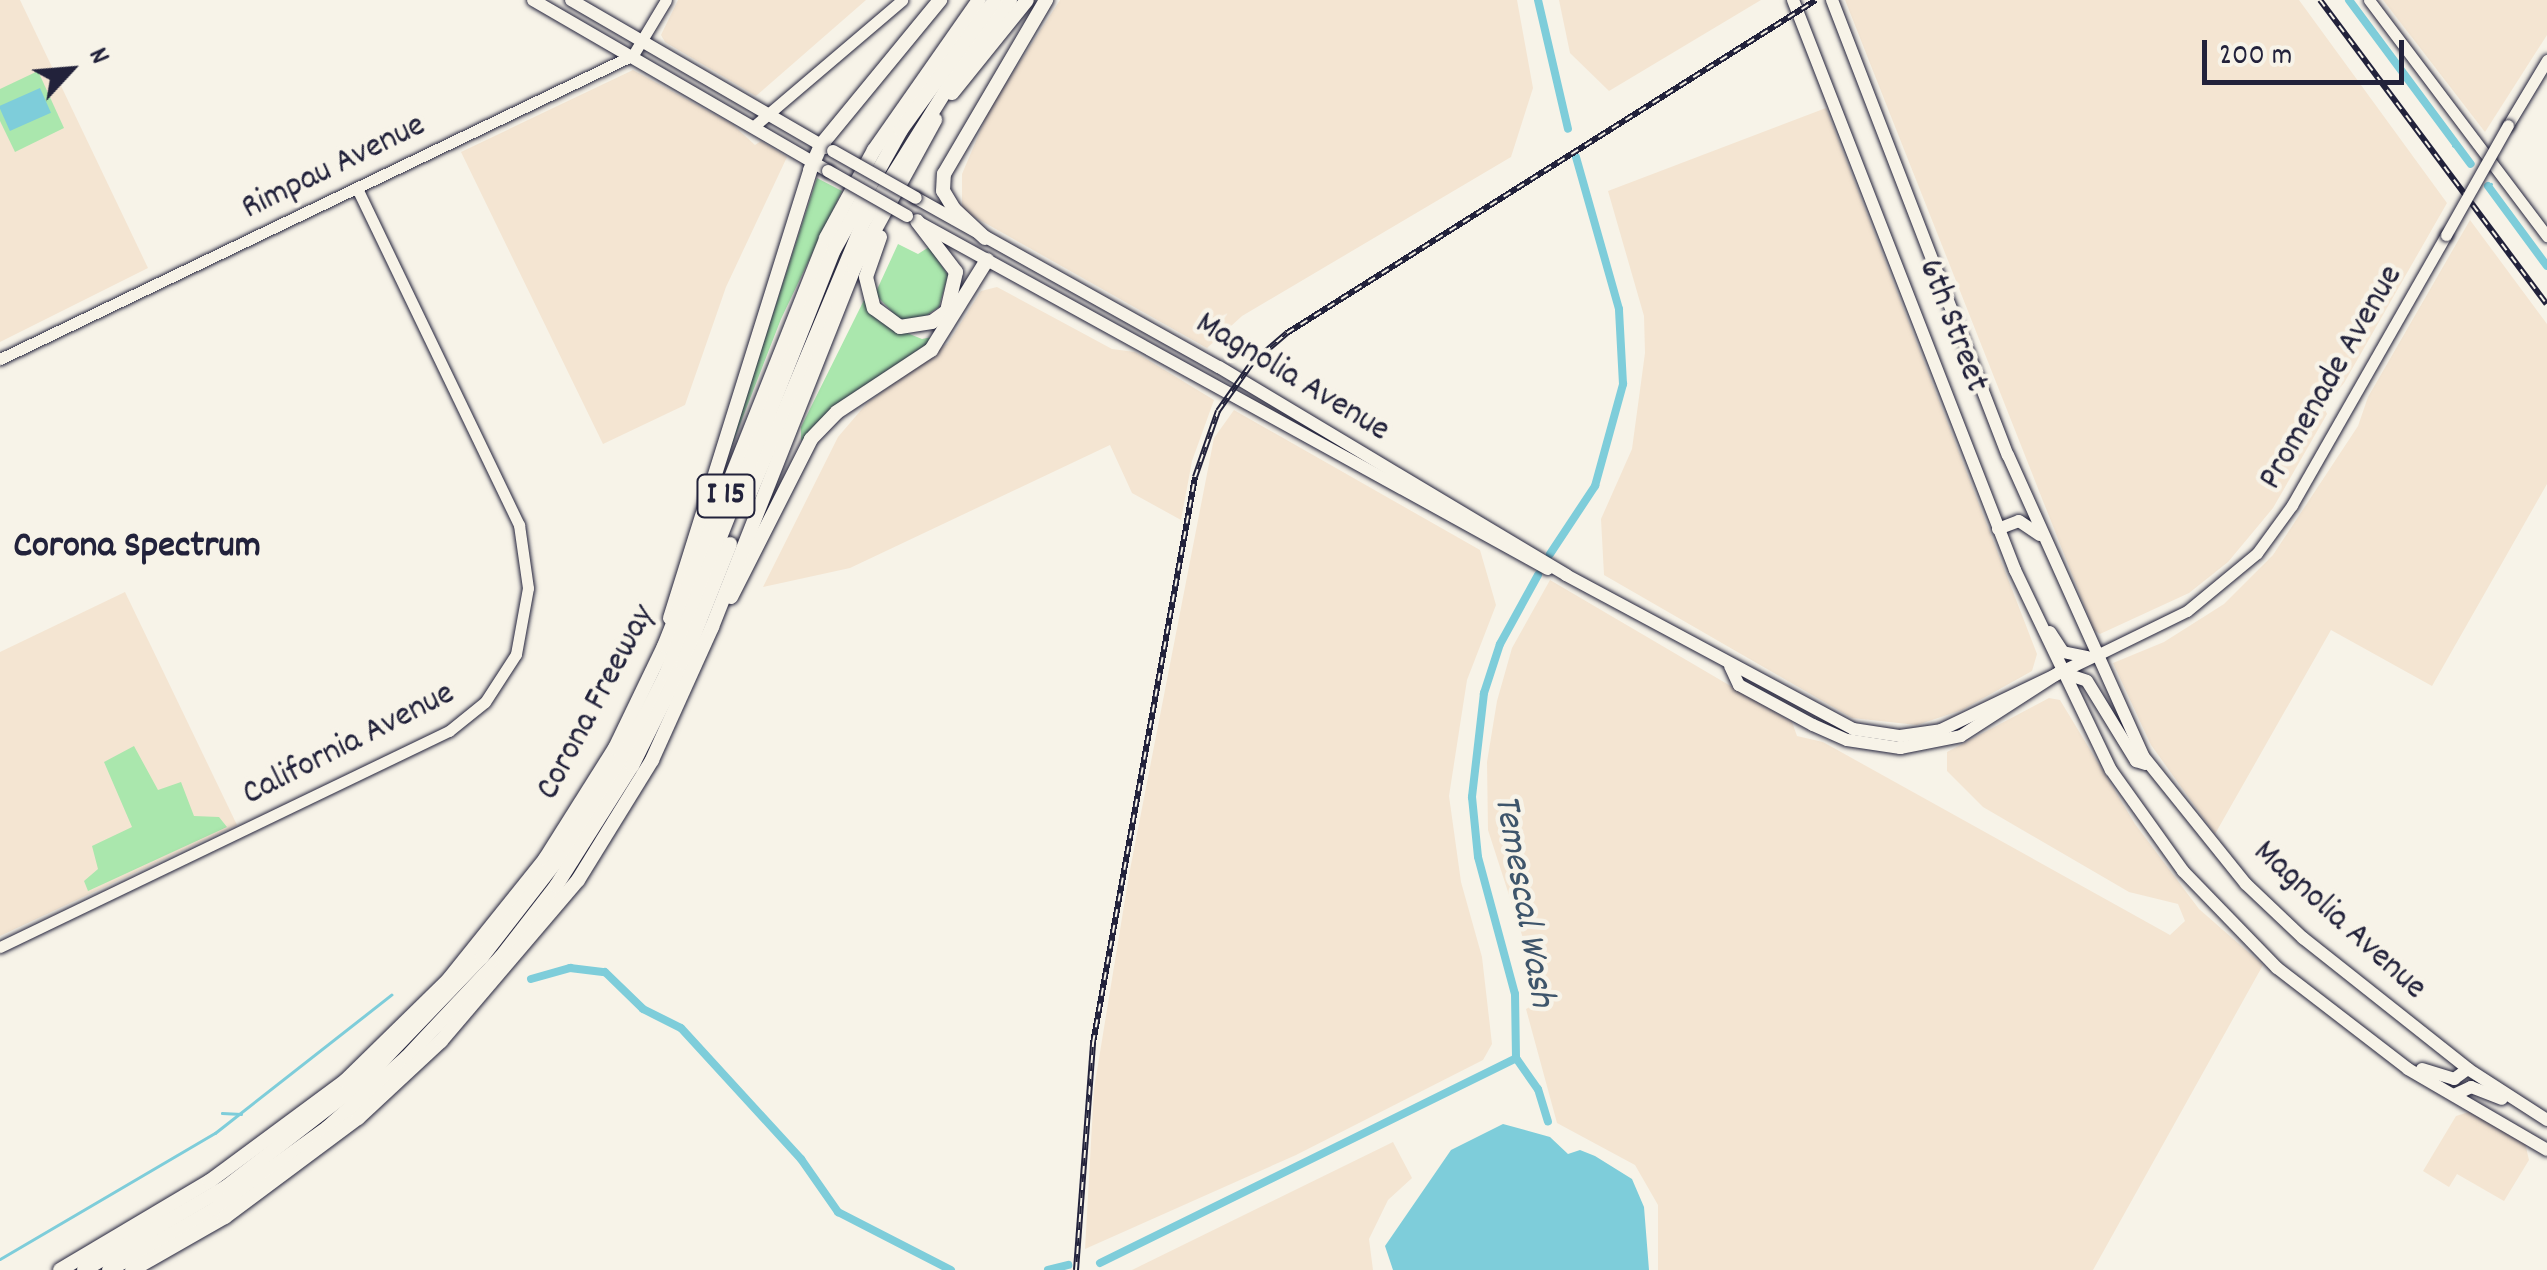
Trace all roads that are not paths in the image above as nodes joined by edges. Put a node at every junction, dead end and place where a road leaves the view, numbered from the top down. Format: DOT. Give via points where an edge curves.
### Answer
graph roads {
  1 [pos="533,0"];
  2 [pos="571,0"];
  3 [pos="666,0"];
  4 [pos="902,0"];
  5 [pos="940,0"];
  6 [pos="979,0"];
  7 [pos="995,0"];
  8 [pos="1010,0"];
  9 [pos="1027,0"];
  10 [pos="1046,0"];
  11 [pos="1793,0"];
  12 [pos="1830,0"];
  13 [pos="2369,0"];
  14 [pos="646,42"];
  15 [pos="634,55"];
  16 [pos="2547,60"];
  17 [pos="766,114"];
  18 [pos="754,128"];
  19 [pos="827,148"];
  20 [pos="917,151"];
  21 [pos="814,162"];
  22 [pos="356,189"];
  23 [pos="912,219"];
  24 [pos="2547,236"];
  25 [pos="985,238"];
  26 [pos="987,260"];
  27 [pos="0,359"];
  28 [pos="1998,529"];
  29 [pos="2045,540"];
  30 [pos="1526,554"];
  31 [pos="2015,570"];
  32 [pos="712,627"];
  33 [pos="664,646"];
  34 [pos="2094,656"];
  35 [pos="1730,666"];
  36 [pos="2060,672"];
  37 [pos="1996,718"];
  38 [pos="2092,738"];
  39 [pos="2150,766"];
  40 [pos="568,846"];
  41 [pos="513,901"];
  42 [pos="0,947"];
  43 [pos="2388,1055"];
  44 [pos="407,1058"];
  45 [pos="2468,1068"];
  46 [pos="2454,1094"];
  47 [pos="358,1118"];
  48 [pos="2544,1118"];
  49 [pos="2547,1150"];
  50 [pos="114,1238"];
  51 [pos="60,1270"];
  52 [pos="76,1270"];
  53 [pos="84,1270"];
  54 [pos="110,1270"];
  55 [pos="132,1270"];
  1 -- 15 [label="main road, Magnolia Avenue"];
  2 -- 14 [label="main road, Magnolia Avenue"];
  3 -- 14 [label="main road, Rimpau Avenue"];
  4 -- 17 [label="main road"];
  5 -- 19 [label="highway"];
  6 -- 33 [label="highway, Corona Freeway / I 15" via="874,150 826,238"];
  7 -- 40 [label="highway" via="901,130 840,237 675,652 630,746"];
  8 -- 44 [label="highway" via="906,149 841,268 703,616 632,766 556,886"];
  9 -- 20 [label="highway, Corona Freeway / I 15" via="950,96"];
  10 -- 25 [label="highway" via="944,174 943,191 954,209"];
  11 -- 28 [label="main road, 6th Street"];
  12 -- 29 [label="main road, 6th Street"];
  13 -- 24 [label="main road"];
  14 -- 15 [label="main road, Rimpau Avenue"];
  14 -- 17 [label="main road, Magnolia Avenue"];
  15 -- 18 [label="main road, Magnolia Avenue"];
  15 -- 22 [label="main road, Rimpau Avenue"];
  16 -- 34 [label="main road, Promenade Avenue, bridge" via="2292,505 2256,554 2188,612"];
  17 -- 18 [label="main road"];
  17 -- 19 [label="main road, Magnolia Avenue"];
  18 -- 21 [label="main road, Magnolia Avenue"];
  19 -- 21 [label="highway"];
  19 -- 25 [label="main road, Magnolia Avenue, bridge"];
  20 -- 23 [label="highway" via="866,277 874,308 900,327 932,322 948,311 956,292 947,254"];
  20 -- 32 [label="highway, Corona Freeway / I 15" via="828,329"];
  21 -- 23 [label="main road, Magnolia Avenue, bridge"];
  21 -- 33 [label="highway" via="715,463"];
  22 -- 27 [label="main road, Rimpau Avenue"];
  22 -- 42 [label="main road, California Avenue" via="518,526 528,588 522,636 508,670 485,702 444,734"];
  23 -- 26 [label="main road, Magnolia Avenue"];
  25 -- 26 [label="main road"];
  25 -- 30 [label="main road, Magnolia Avenue"];
  26 -- 30 [label="main road, Magnolia Avenue"];
  26 -- 32 [label="highway" via="931,350 837,412 811,439"];
  28 -- 29 [label="main road" via="2019,520"];
  28 -- 31 [label="main road, 6th Street"];
  29 -- 34 [label="main road, 6th Street"];
  30 -- 35 [label="main road, Magnolia Avenue"];
  31 -- 34 [label="main road" via="2063,652"];
  31 -- 36 [label="main road, 6th Street"];
  32 -- 47 [label="highway, Corona Freeway / I 15" via="652,760 567,894 441,1041"];
  33 -- 41 [label="highway, Corona Freeway / I 15" via="614,748"];
  34 -- 36 [label="main road, Magnolia Avenue"];
  34 -- 39 [label="main road, Magnolia Avenue"];
  35 -- 36 [label="main road, Magnolia Avenue" via="1853,729 1900,736 1941,730"];
  35 -- 37 [label="main road, Magnolia Avenue" via="1740,684 1813,725 1882,748 1944,743"];
  36 -- 37 [label="main road, Magnolia Avenue"];
  36 -- 38 [label="main road, Magnolia Avenue"];
  36 -- 39 [label="main road" via="2087,681 2136,761"];
  37 -- 38 [label="main road" via="2057,690"];
  38 -- 43 [label="main road, Magnolia Avenue" via="2159,840 2212,904 2277,968"];
  39 -- 45 [label="main road, Magnolia Avenue" via="2278,916"];
  40 -- 41 [label="highway"];
  40 -- 53 [label="highway" via="482,956 362,1082 226,1187"];
  41 -- 50 [label="highway, Corona Freeway / I 15" via="439,990 345,1081 239,1162"];
  43 -- 45 [label="main road" via="2446,1078"];
  43 -- 46 [label="main road, Magnolia Avenue"];
  44 -- 47 [label="highway"];
  44 -- 54 [label="highway" via="260,1178"];
  45 -- 48 [label="main road, Magnolia Avenue"];
  46 -- 48 [label="main road" via="2472,1088"];
  46 -- 49 [label="main road, Magnolia Avenue"];
  47 -- 55 [label="highway, Corona Freeway / I 15" via="225,1217"];
  50 -- 51 [label="highway, Corona Freeway / I 15"];
  50 -- 52 [label="highway"];
}
